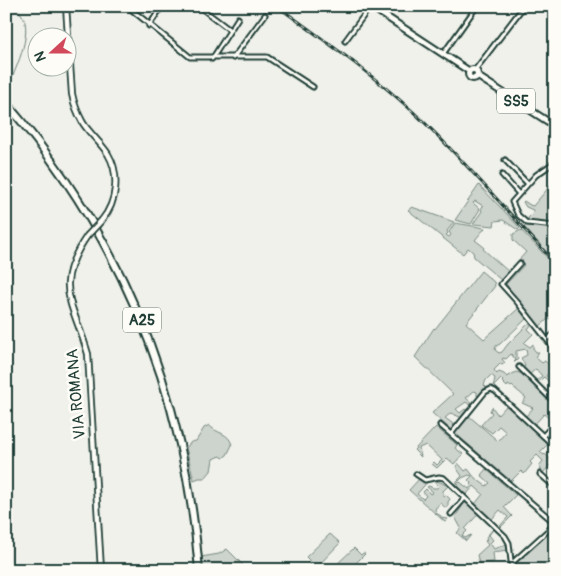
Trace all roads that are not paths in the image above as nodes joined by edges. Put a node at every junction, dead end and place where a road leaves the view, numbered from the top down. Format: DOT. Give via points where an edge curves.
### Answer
graph roads {
  1 [pos="66,6"];
  2 [pos="127,6"];
  3 [pos="162,6"];
  4 [pos="203,6"];
  5 [pos="370,6"];
  6 [pos="477,6"];
  7 [pos="524,6"];
  8 [pos="265,15"];
  9 [pos="238,18"];
  10 [pos="149,26"];
  11 [pos="230,30"];
  12 [pos="345,41"];
  13 [pos="443,54"];
  14 [pos="232,58"];
  15 [pos="212,59"];
  16 [pos="474,72"];
  17 [pos="313,87"];
  18 [pos="6,103"];
  19 [pos="6,109"];
  20 [pos="555,126"];
  21 [pos="505,160"];
  22 [pos="555,162"];
  23 [pos="502,175"];
  24 [pos="528,184"];
  25 [pos="519,194"];
  26 [pos="555,226"];
  27 [pos="520,263"];
  28 [pos="555,333"];
  29 [pos="547,340"];
  30 [pos="555,350"];
  31 [pos="519,367"];
  32 [pos="555,403"];
  33 [pos="555,423"];
  34 [pos="440,425"];
  35 [pos="451,434"];
  36 [pos="543,436"];
  37 [pos="555,447"];
  38 [pos="416,474"];
  39 [pos="540,474"];
  40 [pos="555,488"];
  41 [pos="465,498"];
  42 [pos="451,514"];
  43 [pos="555,523"];
  44 [pos="512,564"];
  45 [pos="101,570"];
  46 [pos="197,570"];
  47 [pos="512,570"];
  1 -- 45 [label="main road, VIA ROMANA, bridge" via="74,104 83,123 108,155 114,170 115,192 111,204 76,252 68,292 88,354"];
  2 -- 10 [label="street"];
  3 -- 10 [label="street"];
  4 -- 11 [label="street"];
  5 -- 12 [label="street"];
  5 -- 13 [label="main road, SS5"];
  6 -- 13 [label="street"];
  7 -- 16 [label="street"];
  8 -- 14 [label="street"];
  9 -- 11 [label="street"];
  10 -- 15 [label="street" via="190,58"];
  11 -- 15 [label="street"];
  13 -- 16 [label="main road, SS5"];
  14 -- 15 [label="street"];
  14 -- 17 [label="street" via="267,57"];
  16 -- 20 [label="main road, SS5"];
  18 -- 46 [label="highway, A25" via="54,163 87,212 141,319 163,378 179,438 192,504"];
  19 -- 46 [label="highway, A25" via="41,151 78,205 138,321 176,440"];
  21 -- 24 [label="street"];
  22 -- 24 [label="street"];
  23 -- 25 [label="street"];
  24 -- 25 [label="street"];
  25 -- 26 [label="street" via="512,202 518,215 527,223"];
  27 -- 29 [label="street" via="501,284"];
  28 -- 29 [label="street"];
  29 -- 30 [label="street"];
  31 -- 32 [label="street"];
  33 -- 36 [label="street"];
  34 -- 35 [label="street"];
  35 -- 36 [label="street" via="491,389"];
  35 -- 43 [label="street"];
  36 -- 37 [label="street"];
  38 -- 41 [label="street" via="425,480 444,478"];
  39 -- 40 [label="street"];
  41 -- 42 [label="street"];
  41 -- 44 [label="street" via="507,539"];
  43 -- 44 [label="street"];
  44 -- 47 [label="street"];
}
